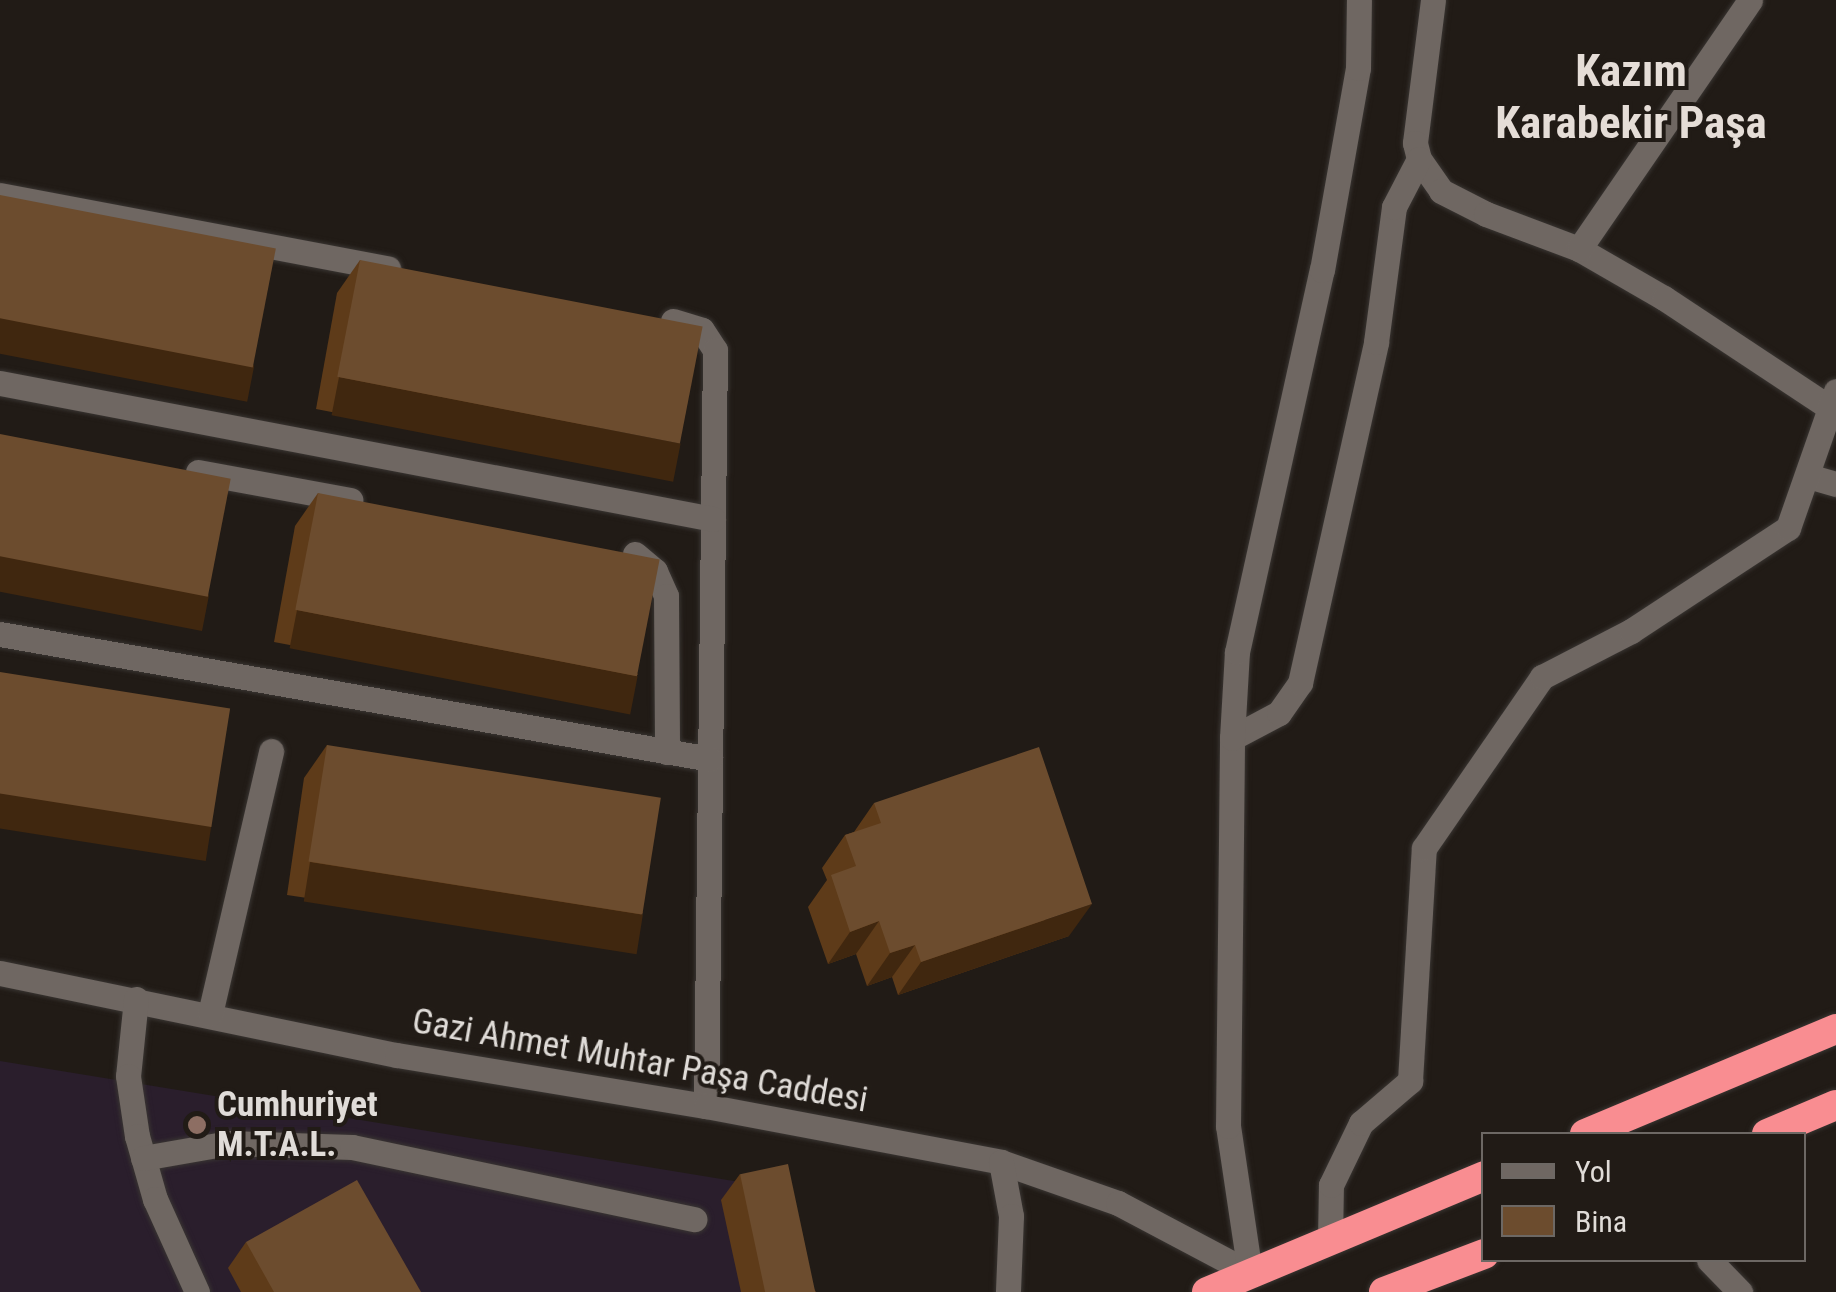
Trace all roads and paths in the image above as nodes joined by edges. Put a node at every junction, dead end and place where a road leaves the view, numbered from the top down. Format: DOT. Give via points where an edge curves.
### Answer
graph roads {
  1 [pos="1359,0"];
  2 [pos="1433,0"];
  3 [pos="1750,0"];
  4 [pos="1419,159"];
  5 [pos="0,196"];
  6 [pos="1579,249"];
  7 [pos="404,271"];
  8 [pos="654,318"];
  9 [pos="0,383"];
  10 [pos="1831,399"];
  11 [pos="168,467"];
  12 [pos="1808,476"];
  13 [pos="1836,484"];
  14 [pos="380,506"];
  15 [pos="713,520"];
  16 [pos="614,550"];
  17 [pos="0,634"];
  18 [pos="1232,738"];
  19 [pos="271,751"];
  20 [pos="667,752"];
  21 [pos="710,759"];
  22 [pos="0,972"];
  23 [pos="136,1000"];
  24 [pos="210,1014"];
  25 [pos="1836,1029"];
  26 [pos="1836,1105"];
  27 [pos="706,1106"];
  28 [pos="1590,1132"];
  29 [pos="1772,1132"];
  30 [pos="143,1158"];
  31 [pos="1002,1162"];
  32 [pos="1481,1177"];
  33 [pos="695,1219"];
  34 [pos="1330,1240"];
  35 [pos="1481,1256"];
  36 [pos="1710,1262"];
  37 [pos="1250,1273"];
  38 [pos="1431,1284"];
  39 [pos="198,1292"];
  40 [pos="1008,1292"];
  41 [pos="1207,1292"];
  42 [pos="1384,1292"];
  43 [pos="1740,1292"];
  1 -- 18 [label="street" via="1358,68 1312,324 1238,652"];
  2 -- 4 [label="street" via="1415,126"];
  3 -- 6 [label="street"];
  4 -- 6 [label="street" via="1440,191"];
  4 -- 18 [label="street" via="1394,207 1376,342 1300,684 1279,713"];
  5 -- 7 [label="street"];
  6 -- 10 [label="street"];
  8 -- 15 [label="street" via="692,325 715,350"];
  9 -- 15 [label="street"];
  10 -- 12 [label="street"];
  11 -- 14 [label="street"];
  12 -- 13 [label="street"];
  12 -- 34 [label="street" via="1788,528 1631,630 1542,677 1424,848 1410,1081 1354,1139 1331,1185"];
  15 -- 21 [label="street"];
  16 -- 20 [label="street" via="646,560 666,596"];
  17 -- 20 [label="street"];
  18 -- 37 [label="street" via="1228,1126"];
  19 -- 24 [label="street"];
  20 -- 21 [label="street"];
  21 -- 27 [label="street"];
  22 -- 23 [label="street, Gazi Ahmet Muhtar Paşa Caddesi"];
  23 -- 24 [label="street, Gazi Ahmet Muhtar Paşa Caddesi"];
  23 -- 30 [label="street" via="128,1076"];
  24 -- 27 [label="street, Gazi Ahmet Muhtar Paşa Caddesi" via="398,1055"];
  25 -- 28 [label="highway"];
  26 -- 29 [label="highway"];
  27 -- 31 [label="street, Gazi Ahmet Muhtar Paşa Caddesi"];
  30 -- 33 [label="street" via="229,1142 323,1144"];
  30 -- 39 [label="street"];
  31 -- 37 [label="street, Gazi Ahmet Muhtar Paşa Caddesi" via="1118,1203"];
  31 -- 40 [label="street" via="1012,1216"];
  32 -- 34 [label="highway"];
  34 -- 37 [label="highway"];
  35 -- 38 [label="highway"];
  36 -- 43 [label="street"];
  37 -- 41 [label="highway"];
  38 -- 42 [label="highway"];
}
